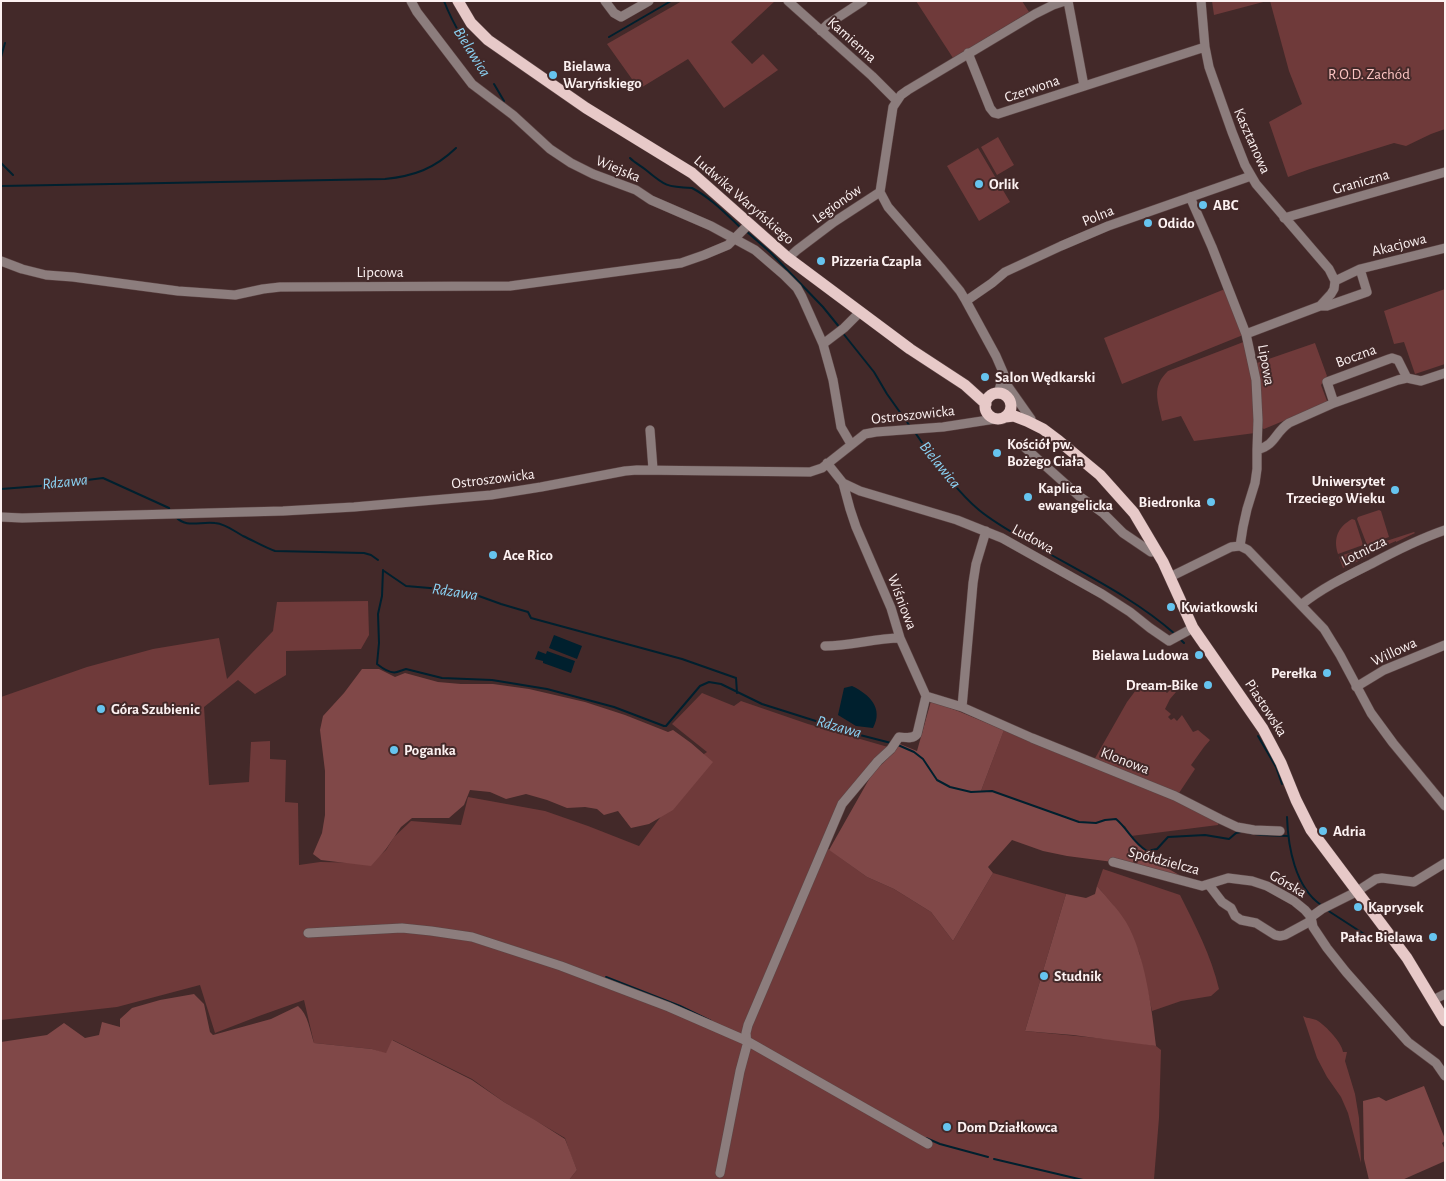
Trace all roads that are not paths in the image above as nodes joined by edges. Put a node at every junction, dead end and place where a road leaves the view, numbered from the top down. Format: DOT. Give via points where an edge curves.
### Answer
graph roads {
  1 [pos="411,1"];
  2 [pos="458,1"];
  3 [pos="649,1"];
  4 [pos="788,1"];
  5 [pos="863,1"];
  6 [pos="1067,1"];
  7 [pos="1201,1"];
  8 [pos="607,4"];
  9 [pos="821,31"];
  10 [pos="1205,47"];
  11 [pos="968,53"];
  12 [pos="1084,86"];
  13 [pos="896,100"];
  14 [pos="1445,172"];
  15 [pos="1250,176"];
  16 [pos="880,192"];
  17 [pos="1190,197"];
  18 [pos="1284,218"];
  19 [pos="745,228"];
  20 [pos="734,240"];
  21 [pos="1445,248"];
  22 [pos="788,258"];
  23 [pos="1,261"];
  24 [pos="1360,269"];
  25 [pos="1335,281"];
  26 [pos="966,301"];
  27 [pos="1320,306"];
  28 [pos="860,312"];
  29 [pos="1246,334"];
  30 [pos="823,344"];
  31 [pos="1445,373"];
  32 [pos="1407,378"];
  33 [pos="998,398"];
  34 [pos="1334,403"];
  35 [pos="1000,418"];
  36 [pos="1031,419"];
  37 [pos="973,422"];
  38 [pos="1042,429"];
  39 [pos="650,430"];
  40 [pos="851,444"];
  41 [pos="1022,445"];
  42 [pos="1256,450"];
  43 [pos="827,463"];
  44 [pos="653,469"];
  45 [pos="843,483"];
  46 [pos="1,517"];
  47 [pos="1445,530"];
  48 [pos="986,531"];
  49 [pos="1240,546"];
  50 [pos="1157,551"];
  51 [pos="1170,577"];
  52 [pos="1301,605"];
  53 [pos="1193,628"];
  54 [pos="900,638"];
  55 [pos="1445,645"];
  56 [pos="825,646"];
  57 [pos="1356,687"];
  58 [pos="926,696"];
  59 [pos="962,707"];
  60 [pos="1445,806"];
  61 [pos="1280,831"];
  62 [pos="1113,862"];
  63 [pos="1445,862"];
  64 [pos="1209,884"];
  65 [pos="1356,892"];
  66 [pos="1311,917"];
  67 [pos="308,933"];
  68 [pos="1445,994"];
  69 [pos="1433,1000"];
  70 [pos="1445,1021"];
  71 [pos="747,1041"];
  72 [pos="1445,1076"];
  73 [pos="928,1144"];
  74 [pos="720,1173"];
  1 -- 20 [label="street, Wiejska" via="472,84 550,149 593,174 636,190"];
  2 -- 19 [label="main road, Ludwika Waryńskiego" via="471,23 488,40 580,104 688,170"];
  3 -- 8 [label="street" via="621,17"];
  4 -- 9 [label="street, Kamienna"];
  5 -- 9 [label="street"];
  6 -- 11 [label="street" via="1034,14"];
  6 -- 12 [label="street, Czerwona"];
  7 -- 10 [label="street, Kasztanowa"];
  9 -- 13 [label="street, Kamienna"];
  10 -- 12 [label="street, Czerwona"];
  10 -- 15 [label="street, Kasztanowa" via="1215,86"];
  11 -- 12 [label="street, Czerwona" via="994,113"];
  11 -- 13 [label="street"];
  13 -- 16 [label="street"];
  14 -- 18 [label="street, Graniczna"];
  15 -- 17 [label="street, Polna"];
  15 -- 18 [label="street, Kasztanowa"];
  16 -- 22 [label="street, Legionów"];
  16 -- 26 [label="street" via="888,207"];
  17 -- 26 [label="street, Polna" via="1108,226 1005,272"];
  17 -- 29 [label="street, Lipowa"];
  18 -- 25 [label="street, Kasztanowa" via="1329,269"];
  19 -- 20 [label="street, Lipcowa"];
  19 -- 22 [label="main road, Ludwika Waryńskiego"];
  20 -- 23 [label="street, Lipcowa" via="723,248 681,263 510,286 280,287 235,295 46,275"];
  20 -- 30 [label="street, Wiejska" via="755,250 796,288"];
  21 -- 24 [label="street, Akacjowa"];
  22 -- 28 [label="main road, Ludwika Waryńskiego"];
  24 -- 25 [label="street, Akacjowa"];
  24 -- 27 [label="street, Akacjowa" via="1367,292"];
  25 -- 27 [label="street, Akacjowa" via="1334,289"];
  26 -- 33 [label="street" via="1002,370"];
  27 -- 29 [label="street, Akacjowa"];
  28 -- 30 [label="street"];
  28 -- 33 [label="main road, Ludwika Waryńskiego" via="965,385"];
  29 -- 42 [label="street, Lipowa" via="1256,380"];
  30 -- 40 [label="street, Wiejska" via="841,427"];
  31 -- 32 [label="street" via="1421,381"];
  32 -- 34 [label="street"];
  32 -- 34 [label="street, Boczna" via="1398,360 1389,359 1327,382"];
  33 -- 35 [label="main road" via="1010,412"];
  33 -- 35 [label="main road" via="988,414"];
  33 -- 36 [label="main road, Piastowska"];
  33 -- 36 [label="street, Piastowska"];
  33 -- 37 [label="street, Ostroszowicka"];
  34 -- 42 [label="street" via="1289,423 1272,443"];
  35 -- 37 [label="street, Ostroszowicka"];
  35 -- 38 [label="main road, Piastowska" via="1019,418"];
  36 -- 38 [label="main road, Piastowska"];
  37 -- 40 [label="street, Ostroszowicka" via="871,432"];
  38 -- 50 [label="main road, Piastowska" via="1110,485 1138,519"];
  39 -- 44 [label="street"];
  40 -- 43 [label="street, Ostroszowicka"];
  41 -- 50 [label="street" via="1123,533 1151,552"];
  42 -- 49 [label="street, Lipowa" via="1255,483"];
  43 -- 44 [label="street, Ostroszowicka" via="817,471 802,472"];
  43 -- 45 [label="street, Wiśniowa"];
  44 -- 46 [label="street, Ostroszowicka" via="625,470 492,495 310,510"];
  45 -- 48 [label="street, Ludowa"];
  45 -- 54 [label="street, Wiśniowa" via="856,527 891,608"];
  47 -- 52 [label="street, Lotnicza" via="1426,536 1342,578"];
  48 -- 53 [label="street, Ludowa" via="1019,546 1102,594 1169,641"];
  48 -- 59 [label="street" via="973,582"];
  49 -- 51 [label="street"];
  49 -- 52 [label="street" via="1248,550"];
  50 -- 51 [label="main road, Piastowska"];
  51 -- 53 [label="main road, Piastowska"];
  52 -- 57 [label="street" via="1324,629"];
  53 -- 65 [label="main road, Piastowska" via="1263,729 1312,833"];
  54 -- 56 [label="street"];
  54 -- 58 [label="street, Wiśniowa"];
  55 -- 57 [label="street, Willowa" via="1384,670"];
  57 -- 60 [label="street" via="1388,736"];
  58 -- 59 [label="street, Klonowa"];
  58 -- 71 [label="street" via="917,734 911,738 899,738 842,804 748,1025"];
  59 -- 61 [label="street, Klonowa" via="1175,796 1237,826"];
  62 -- 64 [label="street, Spółdzielcza" via="1202,886"];
  63 -- 65 [label="street" via="1414,882 1376,879"];
  64 -- 66 [label="street, Górska" via="1228,878 1252,881 1294,901"];
  64 -- 66 [label="street, Górska" via="1235,916 1256,923 1275,935 1285,935 1309,922"];
  65 -- 66 [label="street"];
  65 -- 69 [label="main road, Piastowska" via="1407,958"];
  66 -- 72 [label="street" via="1318,935 1346,972 1408,1042 1436,1063"];
  67 -- 71 [label="street" via="402,928 472,937 602,981"];
  68 -- 69 [label="street"];
  69 -- 70 [label="main road, Piastowska"];
  71 -- 73 [label="street"];
  71 -- 74 [label="street"];
}
